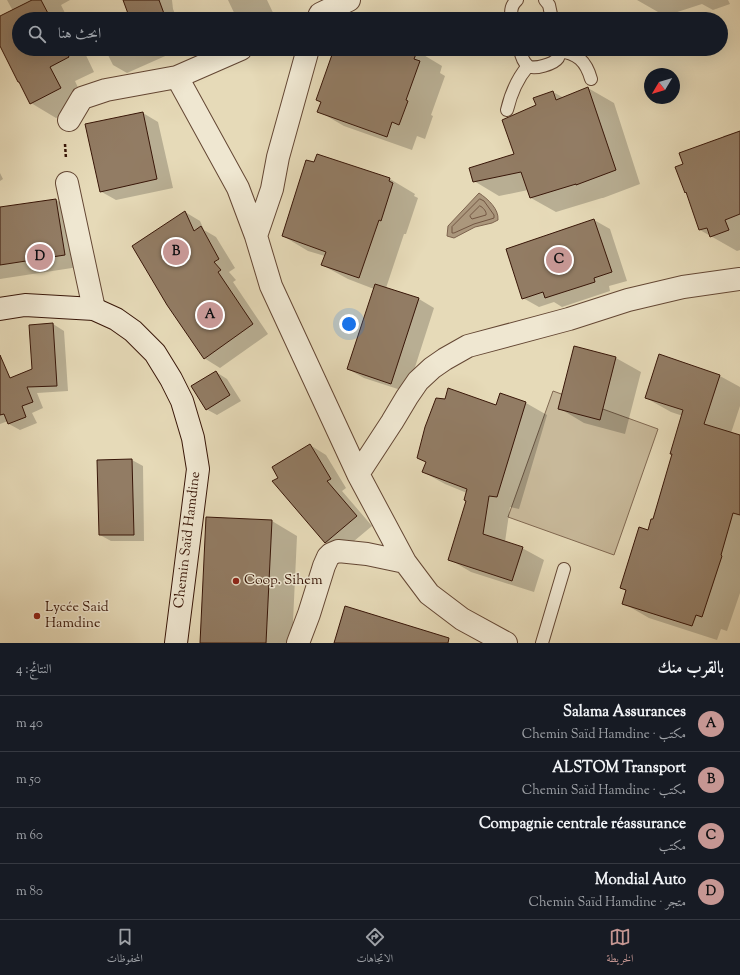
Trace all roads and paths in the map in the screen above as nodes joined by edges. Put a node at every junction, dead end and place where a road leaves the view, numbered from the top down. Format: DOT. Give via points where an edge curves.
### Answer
graph roads {
  1 [pos="348,0"];
  2 [pos="517,0"];
  3 [pos="545,0"];
  4 [pos="325,12"];
  5 [pos="511,12"];
  6 [pos="550,12"];
  7 [pos="225,56"];
  8 [pos="306,56"];
  9 [pos="522,56"];
  10 [pos="559,56"];
  11 [pos="576,56"];
  12 [pos="528,66"];
  13 [pos="177,77"];
  14 [pos="591,79"];
  15 [pos="507,110"];
  16 [pos="69,120"];
  17 [pos="67,183"];
  18 [pos="256,236"];
  19 [pos="740,280"];
  20 [pos="0,309"];
  21 [pos="94,309"];
  22 [pos="358,474"];
  23 [pos="405,562"];
  24 [pos="564,569"];
  25 [pos="176,643"];
  26 [pos="298,643"];
  27 [pos="506,643"];
  28 [pos="542,643"];
  1 -- 4 [label="street"];
  2 -- 5 [label="lane"];
  3 -- 6 [label="lane"];
  7 -- 13 [label="street"];
  8 -- 18 [label="street" via="278,157 272,189"];
  9 -- 12 [label="lane"];
  10 -- 12 [label="lane" via="552,63 534,68"];
  11 -- 14 [label="lane" via="584,62"];
  12 -- 15 [label="lane" via="514,86"];
  13 -- 16 [label="street" via="106,90 82,98"];
  13 -- 18 [label="street" via="238,188"];
  16 -- 17 [label="path" via="65,141"];
  17 -- 21 [label="street"];
  18 -- 22 [label="street" via="271,286"];
  19 -- 22 [label="street" via="683,287 628,300 468,346 432,368 418,381"];
  20 -- 21 [label="street, Chemin Saïd Hamdine" via="25,305"];
  21 -- 25 [label="street, Chemin Saïd Hamdine" via="116,319 133,331 155,353 182,401 193,438 198,469"];
  22 -- 23 [label="street"];
  23 -- 26 [label="street" via="342,551 331,554 324,566"];
  23 -- 27 [label="street" via="429,594 462,619"];
  24 -- 28 [label="lane"];
}
